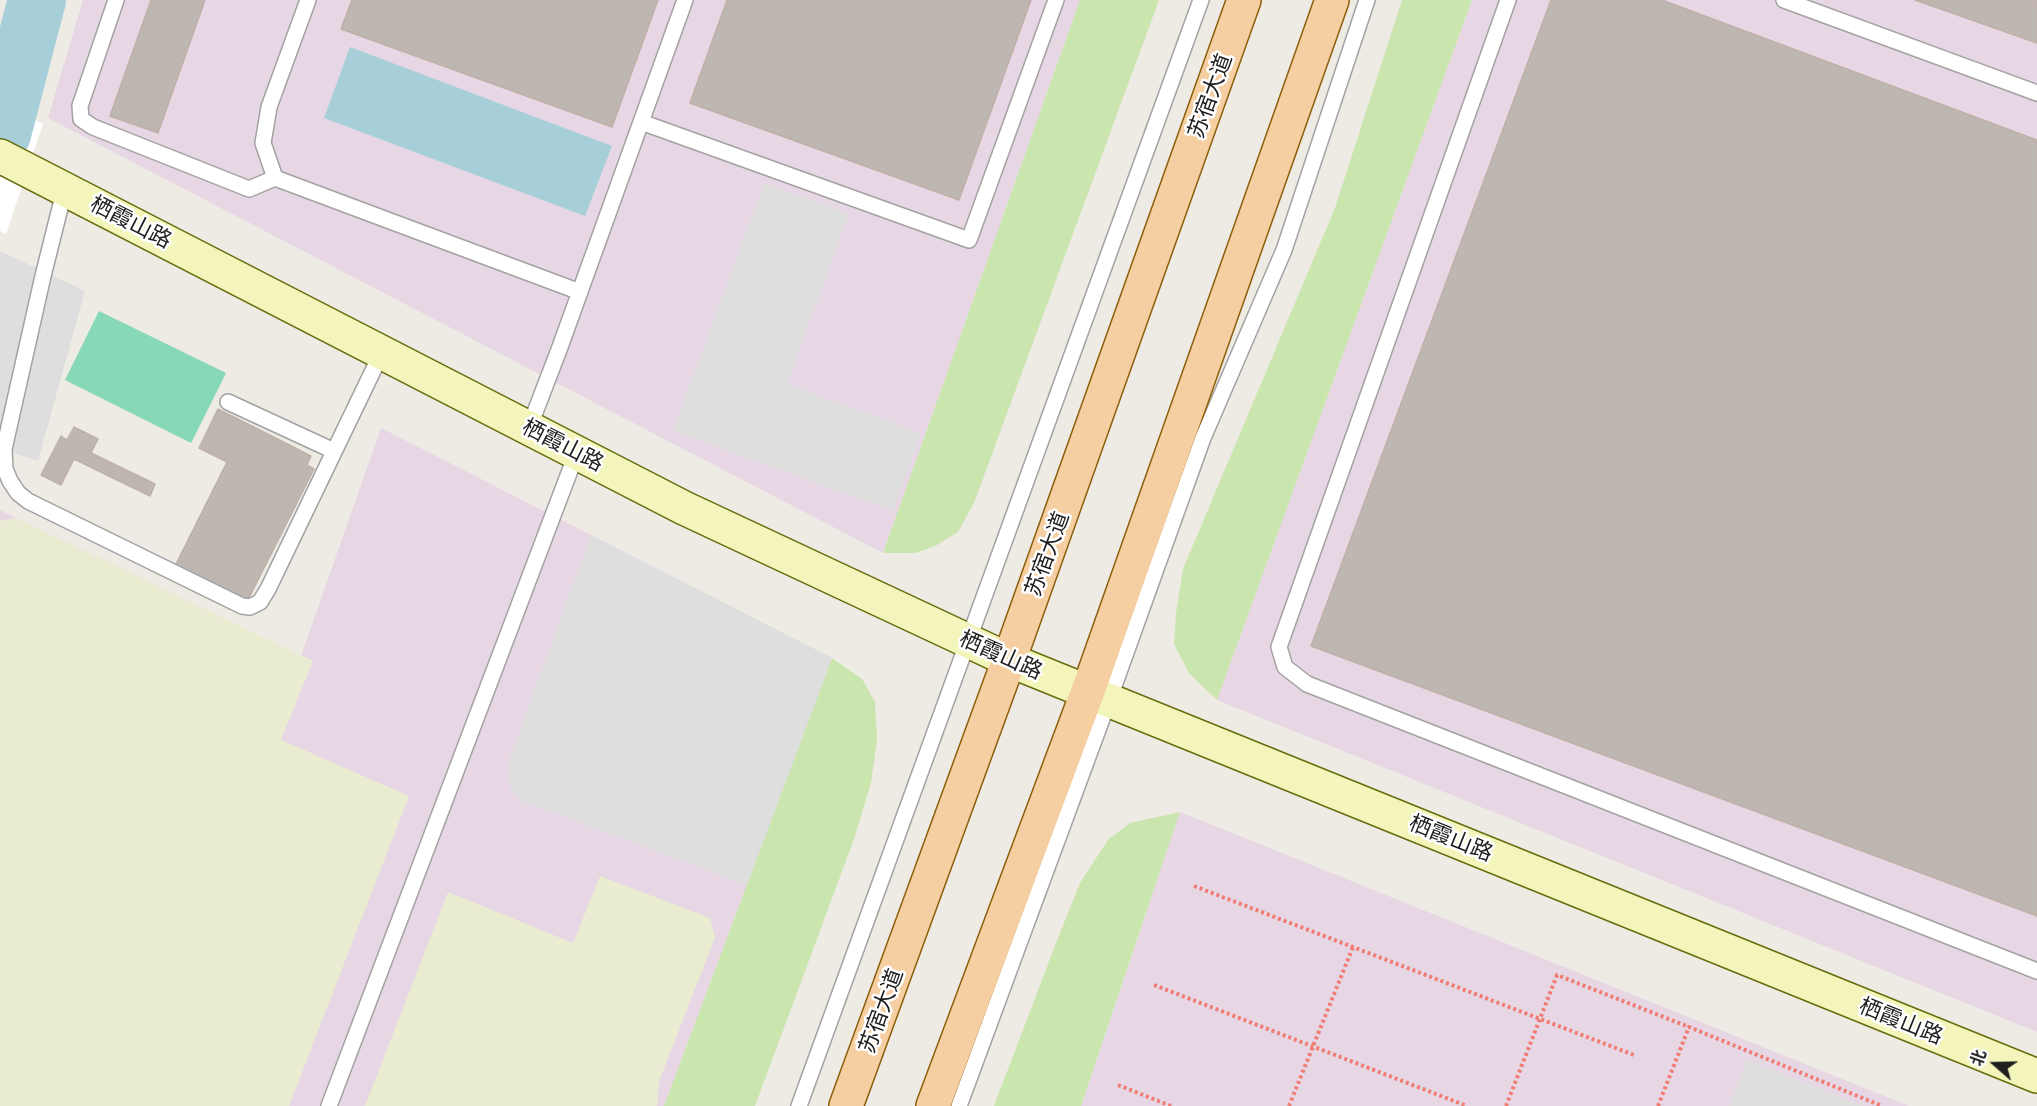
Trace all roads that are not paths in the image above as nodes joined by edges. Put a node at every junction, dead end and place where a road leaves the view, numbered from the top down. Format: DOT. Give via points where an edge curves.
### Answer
graph roads {
  1 [pos="116,0"];
  2 [pos="308,0"];
  3 [pos="685,0"];
  4 [pos="1056,0"];
  5 [pos="1201,0"];
  6 [pos="1244,0"];
  7 [pos="1332,0"];
  8 [pos="1367,0"];
  9 [pos="1508,0"];
  10 [pos="1784,0"];
  11 [pos="2037,93"];
  12 [pos="641,122"];
  13 [pos="0,156"];
  14 [pos="274,178"];
  15 [pos="65,188"];
  16 [pos="580,291"];
  17 [pos="382,352"];
  18 [pos="228,402"];
  19 [pos="529,428"];
  20 [pos="334,451"];
  21 [pos="577,452"];
  22 [pos="969,641"];
  23 [pos="1009,660"];
  24 [pos="1099,695"];
  25 [pos="2037,971"];
  26 [pos="2037,1076"];
  27 [pos="329,1106"];
  28 [pos="799,1106"];
  29 [pos="846,1106"];
  30 [pos="933,1106"];
  31 [pos="959,1106"];
  1 -- 14 [label="lane" via="80,106 81,119 249,189"];
  2 -- 14 [label="lane" via="269,107 263,143"];
  3 -- 12 [label="lane"];
  4 -- 12 [label="lane" via="969,240"];
  5 -- 22 [label="lane"];
  6 -- 23 [label="main road, 苏宿大道"];
  7 -- 24 [label="main road"];
  8 -- 24 [label="lane" via="1284,250"];
  9 -- 25 [label="lane" via="1279,647 1285,667 1307,684"];
  10 -- 11 [label="lane"];
  12 -- 16 [label="lane"];
  13 -- 15 [label="street, 栖霞山路"];
  14 -- 16 [label="lane"];
  15 -- 17 [label="street, 栖霞山路"];
  15 -- 20 [label="lane" via="4,449 5,469 18,493 250,607 260,602 268,589"];
  16 -- 19 [label="lane"];
  17 -- 19 [label="street, 栖霞山路"];
  17 -- 20 [label="lane"];
  18 -- 20 [label="lane"];
  19 -- 21 [label="street, 栖霞山路"];
  21 -- 22 [label="street, 栖霞山路" via="684,508"];
  21 -- 27 [label="lane"];
  22 -- 23 [label="street, 栖霞山路"];
  22 -- 28 [label="lane"];
  23 -- 24 [label="street, 栖霞山路"];
  23 -- 29 [label="main road, 苏宿大道"];
  24 -- 26 [label="street, 栖霞山路"];
  24 -- 30 [label="main road"];
  24 -- 31 [label="lane"];
}
